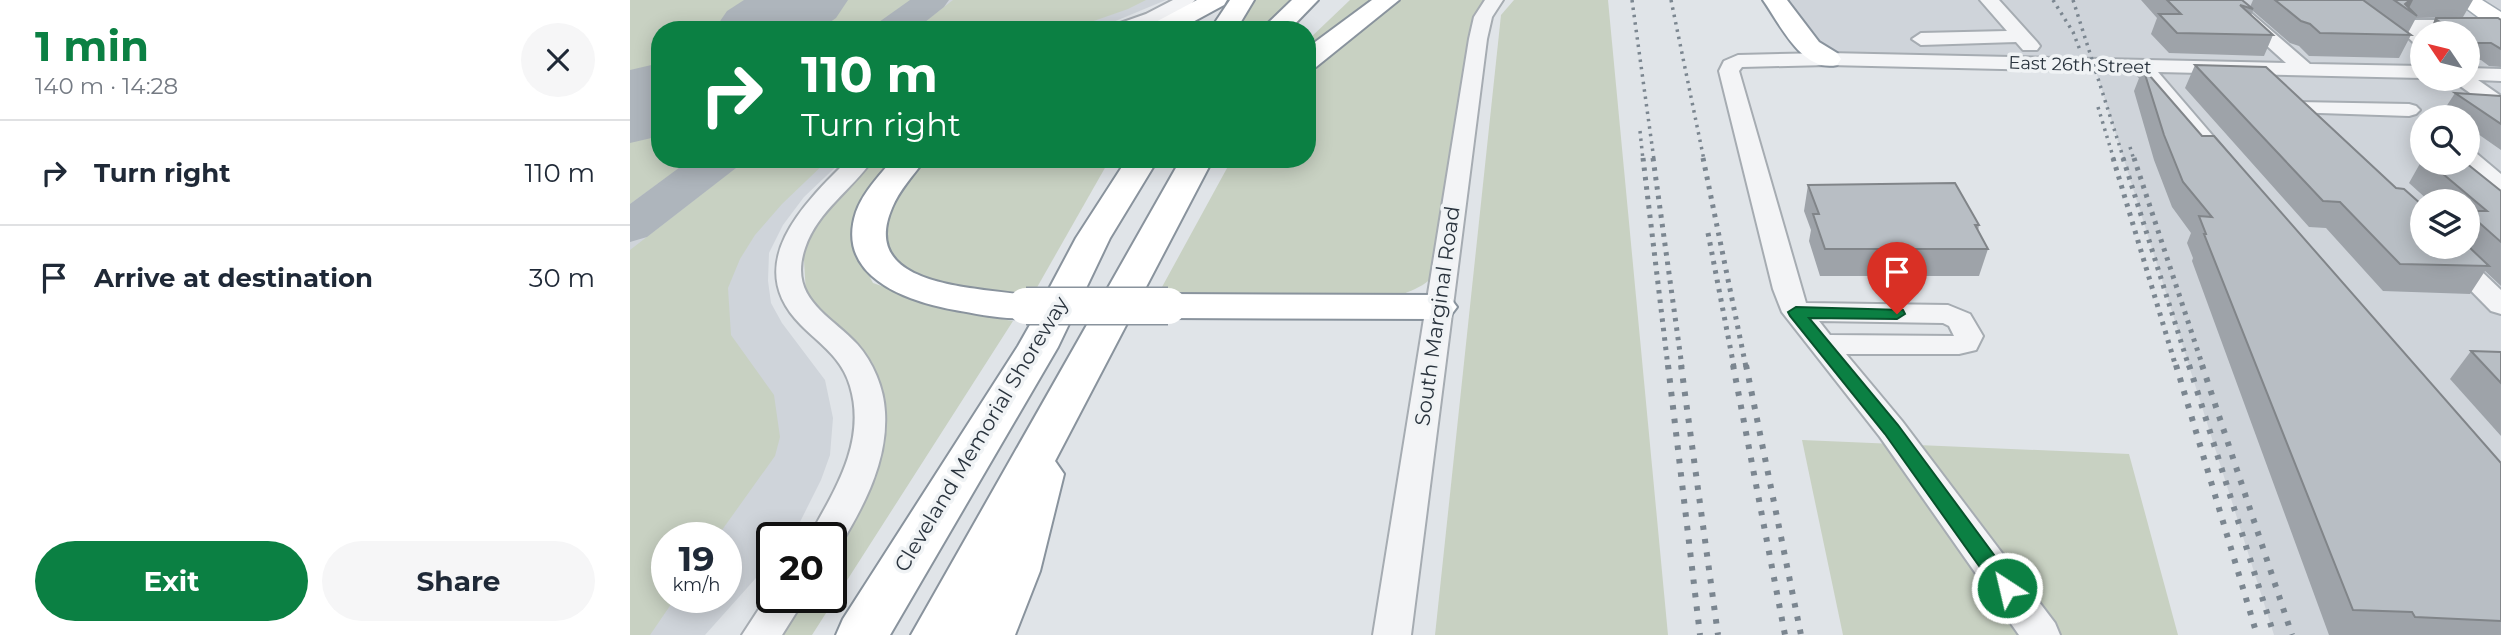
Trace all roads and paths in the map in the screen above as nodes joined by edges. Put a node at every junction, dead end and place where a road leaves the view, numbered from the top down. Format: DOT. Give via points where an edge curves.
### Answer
graph roads {
  1 [pos="1186,0"];
  2 [pos="1215,0"];
  3 [pos="1242,0"];
  4 [pos="1306,0"];
  5 [pos="1387,0"];
  6 [pos="1494,0"];
  7 [pos="1775,0"];
  8 [pos="1989,0"];
  9 [pos="2225,0"];
  10 [pos="2466,0"];
  11 [pos="1331,1"];
  12 [pos="1144,21"];
  13 [pos="1176,21"];
  14 [pos="1229,21"];
  15 [pos="1283,21"];
  16 [pos="1310,21"];
  17 [pos="2480,24"];
  18 [pos="2501,24"];
  19 [pos="2021,36"];
  20 [pos="1920,40"];
  21 [pos="1316,54"];
  22 [pos="1828,59"];
  23 [pos="2045,63"];
  24 [pos="2142,66"];
  25 [pos="2304,69"];
  26 [pos="2358,69"];
  27 [pos="2257,70"];
  28 [pos="2410,71"];
  29 [pos="2480,75"];
  30 [pos="2501,75"];
  31 [pos="2480,87"];
  32 [pos="2390,95"];
  33 [pos="2286,97"];
  34 [pos="2501,106"];
  35 [pos="2410,112"];
  36 [pos="2410,115"];
  37 [pos="2316,126"];
  38 [pos="853,168"];
  39 [pos="905,168"];
  40 [pos="1132,168"];
  41 [pos="1158,168"];
  42 [pos="1192,168"];
  43 [pos="1202,168"];
  44 [pos="2480,168"];
  45 [pos="2242,183"];
  46 [pos="2501,186"];
  47 [pos="1176,198"];
  48 [pos="2453,259"];
  49 [pos="2501,305"];
  50 [pos="1438,307"];
  51 [pos="1796,312"];
  52 [pos="1032,326"];
  53 [pos="1824,344"];
  54 [pos="1057,415"];
  55 [pos="836,522"];
  56 [pos="776,613"];
  57 [pos="761,635"];
  58 [pos="862,635"];
  59 [pos="937,635"];
  60 [pos="989,635"];
  61 [pos="1392,635"];
  62 [pos="2041,635"];
  1 -- 12 [label="street"];
  2 -- 13 [label="highway"];
  3 -- 14 [label="highway"];
  4 -- 15 [label="highway"];
  5 -- 21 [label="highway"];
  6 -- 50 [label="street, South Marginal Road" via="1483,17 1478,39"];
  7 -- 22 [label="highway" via="1810,48"];
  8 -- 19 [label="street"];
  9 -- 25 [label="street"];
  10 -- 18 [label="main road"];
  11 -- 16 [label="highway"];
  17 -- 18 [label="street"];
  19 -- 20 [label="street"];
  19 -- 23 [label="street"];
  22 -- 23 [label="street, East 26th Street"];
  22 -- 51 [label="street, East 26th Street" via="1738,61 1729,71"];
  23 -- 24 [label="street, East 26th Street"];
  24 -- 27 [label="street, East 26th Street"];
  24 -- 45 [label="street"];
  25 -- 26 [label="street, East 26th Street"];
  25 -- 27 [label="street, East 26th Street"];
  26 -- 28 [label="street, East 26th Street"];
  26 -- 32 [label="street"];
  27 -- 33 [label="street"];
  29 -- 30 [label="street"];
  31 -- 34 [label="street"];
  32 -- 33 [label="street"];
  32 -- 35 [label="street"];
  33 -- 36 [label="street"];
  33 -- 37 [label="street"];
  38 -- 55 [label="street" via="808,216 789,265 796,300 857,364 868,396 869,437 864,460"];
  39 -- 52 [label="highway" via="877,204 870,227 872,250 886,269 934,295"];
  40 -- 52 [label="highway, Cleveland Memorial Shoreway" via="1093,238"];
  41 -- 52 [label="highway"];
  42 -- 47 [label="highway"];
  43 -- 47 [label="highway"];
  44 -- 46 [label="street"];
  47 -- 54 [label="highway"];
  48 -- 49 [label="street"];
  50 -- 52 [label="highway, bridge" via="1168,306"];
  50 -- 61 [label="street, South Marginal Road"];
  51 -- 53 [label="street"];
  51 -- 53 [label="street" via="1948,314 1960,320 1969,336 1959,345"];
  52 -- 58 [label="highway, Cleveland Memorial Shoreway"];
  53 -- 62 [label="street"];
  54 -- 59 [label="highway"];
  54 -- 60 [label="highway" via="1015,571"];
  56 -- 57 [label="street"];
}
